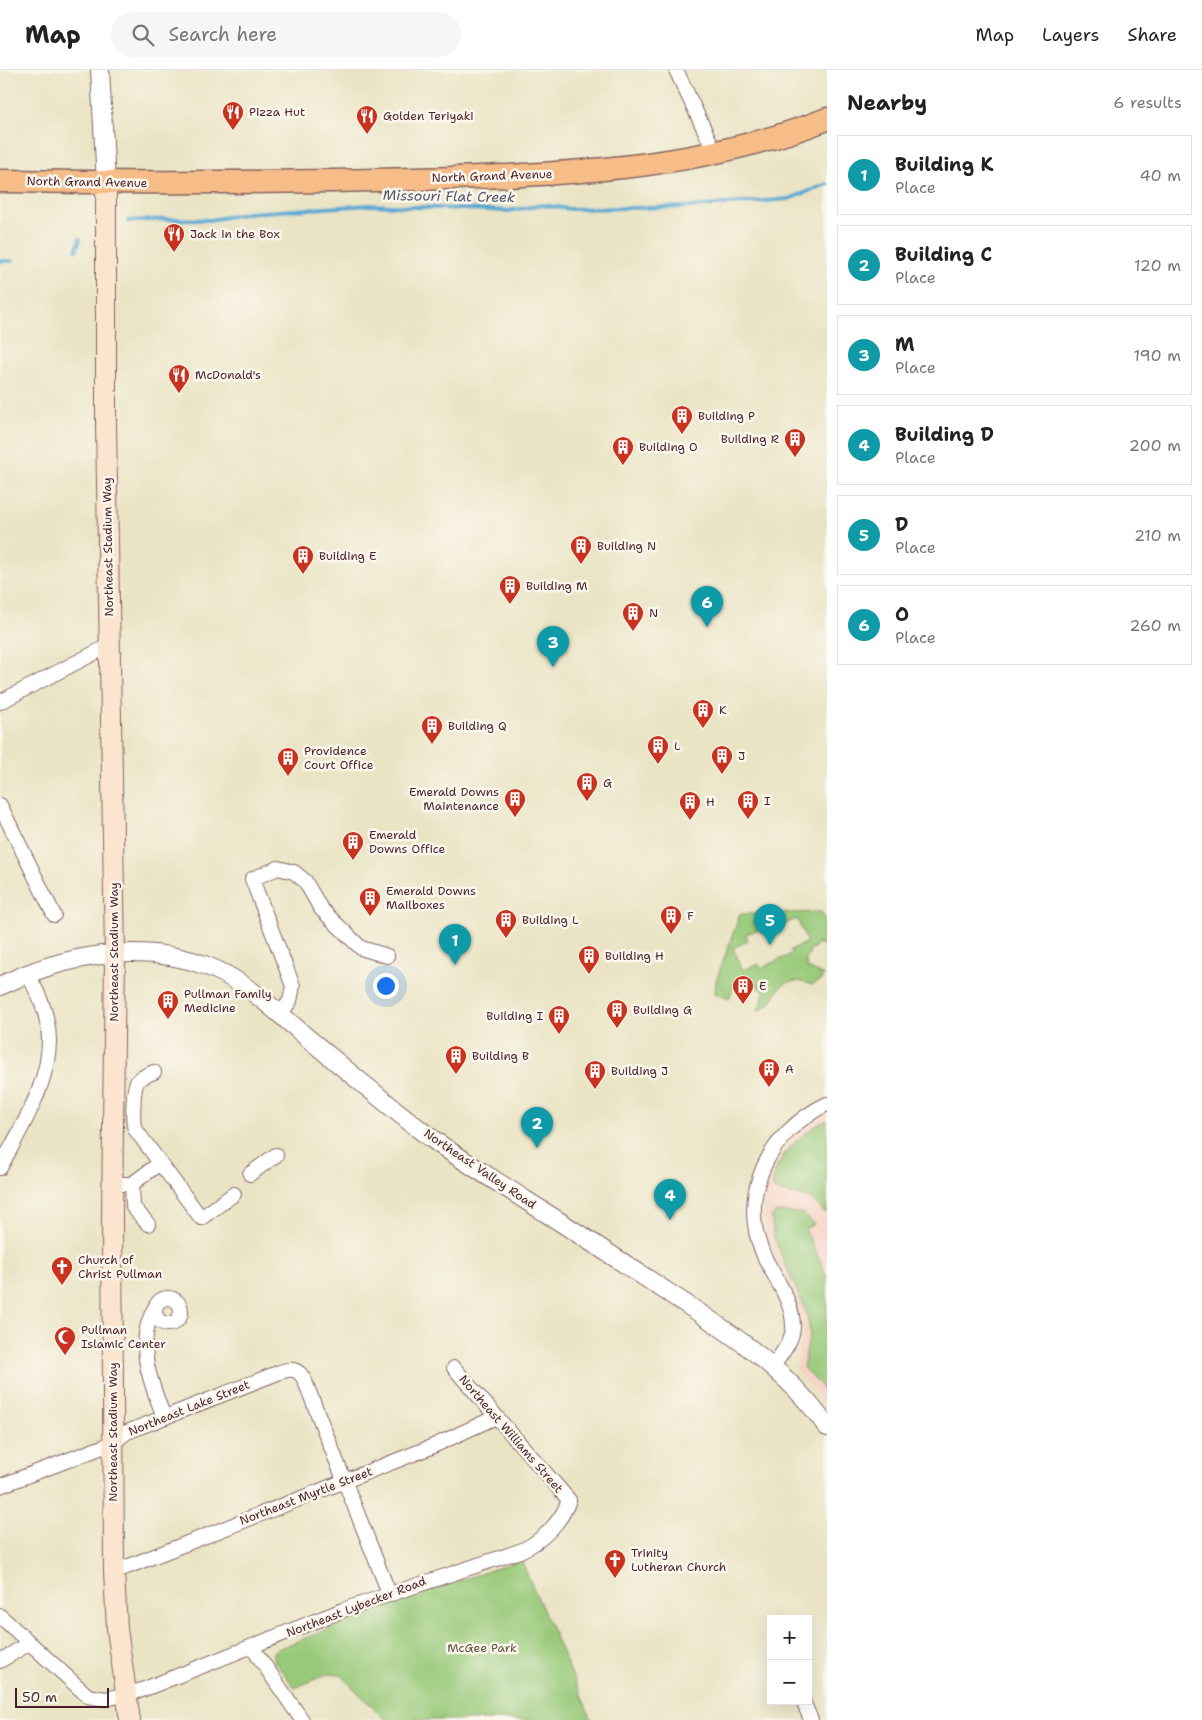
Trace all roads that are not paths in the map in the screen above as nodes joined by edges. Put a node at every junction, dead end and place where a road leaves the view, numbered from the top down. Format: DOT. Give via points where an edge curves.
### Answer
graph roads {
  1 [pos="100,70"];
  2 [pos="676,70"];
  3 [pos="827,119"];
  4 [pos="715,152"];
  5 [pos="0,181"];
  6 [pos="106,183"];
  7 [pos="110,645"];
  8 [pos="0,702"];
  9 [pos="0,804"];
  10 [pos="54,915"];
  11 [pos="115,954"];
  12 [pos="387,956"];
  13 [pos="27,972"];
  14 [pos="0,986"];
  15 [pos="280,1014"];
  16 [pos="154,1072"];
  17 [pos="827,1104"];
  18 [pos="276,1155"];
  19 [pos="160,1164"];
  20 [pos="0,1168"];
  21 [pos="250,1174"];
  22 [pos="112,1184"];
  23 [pos="132,1184"];
  24 [pos="234,1194"];
  25 [pos="148,1224"];
  26 [pos="156,1306"];
  27 [pos="773,1366"];
  28 [pos="454,1368"];
  29 [pos="164,1417"];
  30 [pos="496,1417"];
  31 [pos="827,1427"];
  32 [pos="113,1443"];
  33 [pos="345,1480"];
  34 [pos="0,1486"];
  35 [pos="569,1500"];
  36 [pos="114,1572"];
  37 [pos="389,1593"];
  38 [pos="0,1616"];
  39 [pos="28,1644"];
  40 [pos="252,1647"];
  41 [pos="0,1661"];
  42 [pos="126,1695"];
  43 [pos="805,1705"];
  44 [pos="130,1720"];
  45 [pos="302,1720"];
  46 [pos="811,1720"];
  1 -- 6 [label="street"];
  2 -- 4 [label="street"];
  3 -- 4 [label="main road, North Grand Avenue" via="806,128"];
  4 -- 6 [label="main road, North Grand Avenue" via="675,160 554,174 314,182"];
  5 -- 6 [label="main road, North Grand Avenue"];
  6 -- 7 [label="main road, Northeast Stadium Way"];
  7 -- 8 [label="street"];
  7 -- 11 [label="main road, Northeast Stadium Way"];
  9 -- 10 [label="street"];
  11 -- 13 [label="street, Northeast Valley Road" via="58,963"];
  11 -- 15 [label="street, Northeast Valley Road" via="143,953 207,966 242,985"];
  11 -- 22 [label="main road, Northeast Stadium Way"];
  12 -- 15 [label="street" via="361,948 321,909 305,881 294,872 278,868 252,879 293,986 290,1001"];
  13 -- 14 [label="street, Northeast Valley Road"];
  13 -- 20 [label="street" via="45,1011 50,1051 43,1077"];
  15 -- 27 [label="street, Northeast Valley Road" via="425,1134 715,1322"];
  16 -- 19 [label="street" via="137,1083 133,1124"];
  17 -- 27 [label="street" via="803,1117 778,1141 758,1183 755,1198 758,1236 789,1305 793,1323 790,1340"];
  18 -- 21 [label="street"];
  19 -- 23 [label="street"];
  19 -- 24 [label="street" via="201,1218"];
  22 -- 23 [label="street"];
  22 -- 32 [label="main road, Northeast Stadium Way"];
  23 -- 25 [label="street" via="132,1207"];
  26 -- 29 [label="street" via="147,1328 146,1358 148,1375"];
  27 -- 31 [label="street, Northeast Valley Road" via="812,1404"];
  28 -- 30 [label="street, Northeast Williams Street"];
  29 -- 32 [label="street, Northeast Lake Street" via="127,1432"];
  29 -- 33 [label="street, Northeast Lake Street" via="285,1370 297,1370 304,1379"];
  30 -- 33 [label="street, Northeast Myrtle Street" via="431,1448"];
  30 -- 35 [label="street, Northeast Williams Street"];
  32 -- 34 [label="street, Northeast Lake Street"];
  32 -- 36 [label="main road, Northeast Stadium Way"];
  33 -- 36 [label="street, Northeast Myrtle Street"];
  33 -- 37 [label="street"];
  35 -- 37 [label="street, Northeast Lybecker Road" via="565,1511 537,1544"];
  36 -- 42 [label="main road, Northeast Stadium Way" via="117,1629"];
  37 -- 40 [label="street, Northeast Lybecker Road"];
  38 -- 39 [label="street, Northeast Lybecker Road"];
  39 -- 41 [label="street"];
  39 -- 42 [label="street, Northeast Lybecker Road" via="88,1696 100,1700"];
  40 -- 42 [label="street, Northeast Lybecker Road"];
  40 -- 45 [label="street"];
  42 -- 44 [label="main road, Northeast Stadium Way"];
  43 -- 46 [label="street"];
}
